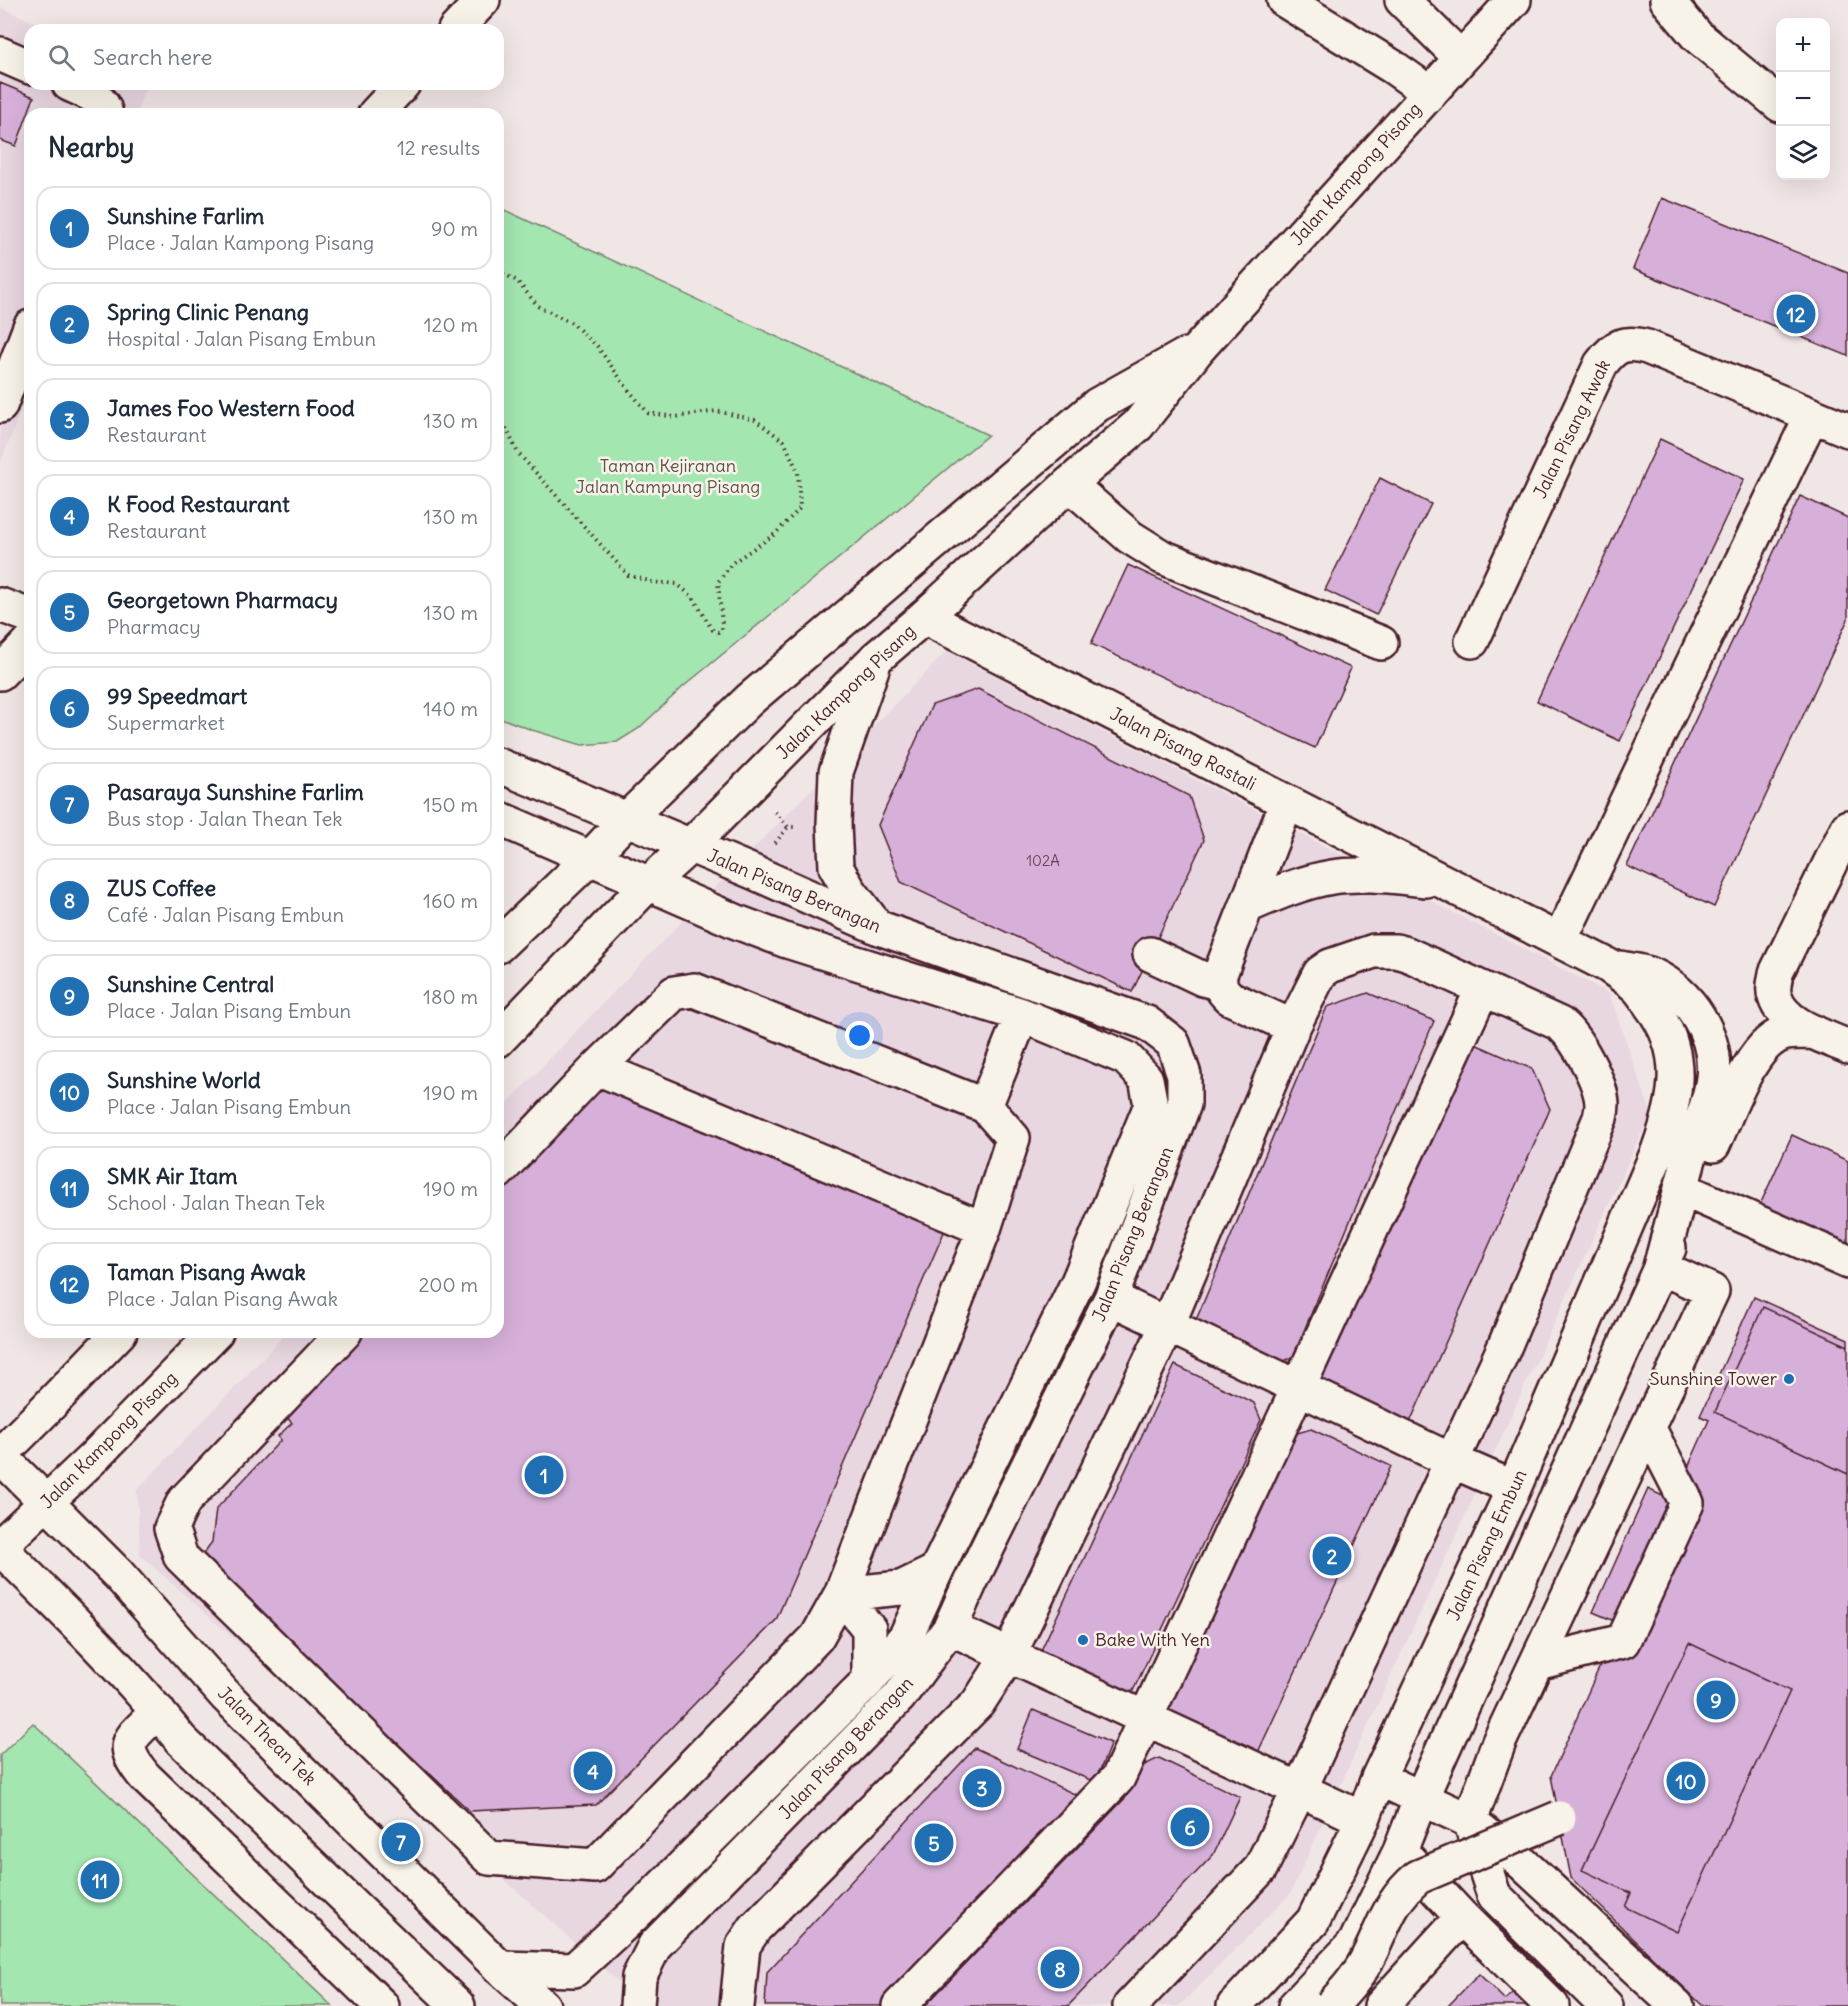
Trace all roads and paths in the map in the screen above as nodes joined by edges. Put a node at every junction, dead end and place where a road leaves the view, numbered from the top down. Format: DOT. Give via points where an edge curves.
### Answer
graph roads {
  1 [pos="483,0"];
  2 [pos="1284,0"];
  3 [pos="1402,0"];
  4 [pos="1514,0"];
  5 [pos="1667,0"];
  6 [pos="461,24"];
  7 [pos="0,54"];
  8 [pos="1461,58"];
  9 [pos="24,64"];
  10 [pos="81,90"];
  11 [pos="397,90"];
  12 [pos="1430,93"];
  13 [pos="1776,102"];
  14 [pos="104,108"];
  15 [pos="381,108"];
  16 [pos="504,274"];
  17 [pos="24,343"];
  18 [pos="1198,349"];
  19 [pos="0,406"];
  20 [pos="1812,415"];
  21 [pos="504,425"];
  22 [pos="1848,430"];
  23 [pos="1069,484"];
  24 [pos="0,605"];
  25 [pos="24,614"];
  26 [pos="924,617"];
  27 [pos="1472,641"];
  28 [pos="1381,643"];
  29 [pos="24,648"];
  30 [pos="875,659"];
  31 [pos="0,673"];
  32 [pos="504,768"];
  33 [pos="1287,802"];
  34 [pos="772,809"];
  35 [pos="627,819"];
  36 [pos="504,821"];
  37 [pos="794,826"];
  38 [pos="1848,827"];
  39 [pos="690,846"];
  40 [pos="590,859"];
  41 [pos="1443,881"];
  42 [pos="648,884"];
  43 [pos="1247,906"];
  44 [pos="877,927"];
  45 [pos="504,940"];
  46 [pos="1560,940"];
  47 [pos="1150,954"];
  48 [pos="1607,965"];
  49 [pos="1219,983"];
  50 [pos="1482,990"];
  51 [pos="1022,1015"];
  52 [pos="1293,1027"];
  53 [pos="1814,1032"];
  54 [pos="504,1034"];
  55 [pos="1848,1047"];
  56 [pos="1674,1053"];
  57 [pos="597,1068"];
  58 [pos="985,1106"];
  59 [pos="504,1166"];
  60 [pos="1692,1193"];
  61 [pos="984,1229"];
  62 [pos="1848,1262"];
  63 [pos="1660,1268"];
  64 [pos="1111,1298"];
  65 [pos="1167,1326"];
  66 [pos="114,1338"];
  67 [pos="210,1338"];
  68 [pos="339,1338"];
  69 [pos="1297,1387"];
  70 [pos="1648,1427"];
  71 [pos="0,1455"];
  72 [pos="1450,1460"];
  73 [pos="1515,1488"];
  74 [pos="46,1503"];
  75 [pos="0,1547"];
  76 [pos="936,1571"];
  77 [pos="841,1594"];
  78 [pos="950,1628"];
  79 [pos="1009,1655"];
  80 [pos="1537,1662"];
  81 [pos="869,1680"];
  82 [pos="158,1711"];
  83 [pos="1146,1718"];
  84 [pos="1377,1778"];
  85 [pos="1300,1789"];
  86 [pos="1421,1798"];
  87 [pos="1559,1818"];
  88 [pos="1364,1819"];
  89 [pos="1470,1821"];
  90 [pos="1400,1851"];
  91 [pos="1462,1917"];
  92 [pos="500,1968"];
  93 [pos="382,2006"];
  94 [pos="458,2006"];
  95 [pos="543,2006"];
  96 [pos="637,2006"];
  97 [pos="737,2006"];
  98 [pos="899,2006"];
  99 [pos="1130,2006"];
  100 [pos="1234,2006"];
  101 [pos="1295,2006"];
  102 [pos="1331,2006"];
  103 [pos="1381,2006"];
  104 [pos="1552,2006"];
  105 [pos="1606,2006"];
  106 [pos="1677,2006"];
  1 -- 6 [label="street"];
  2 -- 12 [label="street"];
  3 -- 8 [label="street"];
  4 -- 8 [label="street, Jalan Kampong Pisang"];
  5 -- 13 [label="street" via="1697,36"];
  7 -- 9 [label="street"];
  8 -- 12 [label="street, Jalan Kampong Pisang"];
  10 -- 14 [label="street" via="98,99"];
  11 -- 15 [label="street"];
  12 -- 18 [label="street, Jalan Kampong Pisang"];
  16 -- 21 [label="path" via="517,281 538,306 572,323 597,346 648,413 675,417 717,411 755,420 784,441 798,472 800,508 775,534 732,563 718,582 723,624 718,632 710,626 693,597 677,584 628,575 518,453"];
  17 -- 19 [label="street"];
  18 -- 23 [label="street, Jalan Kampong Pisang" via="1138,425"];
  18 -- 35 [label="street, Jalan Kampong Pisang" via="1097,405 749,700"];
  20 -- 22 [label="street, Jalan Pisang Awak"];
  20 -- 27 [label="street, Jalan Pisang Awak" via="1647,346 1634,343 1609,352"];
  20 -- 46 [label="street"];
  23 -- 26 [label="street, Jalan Kampong Pisang"];
  23 -- 28 [label="street" via="1130,537 1162,556"];
  24 -- 25 [label="street"];
  26 -- 30 [label="street, Jalan Kampong Pisang"];
  26 -- 33 [label="street, Jalan Pisang Rastali"];
  29 -- 31 [label="street"];
  30 -- 39 [label="street, Jalan Kampong Pisang"];
  30 -- 44 [label="street" via="836,772 834,824 836,867"];
  32 -- 35 [label="street, Jalan Pisang Berangan"];
  33 -- 41 [label="street, Jalan Pisang Rastali"];
  33 -- 43 [label="street"];
  34 -- 37 [label="path" via="788,827"];
  35 -- 39 [label="street, Jalan Pisang Berangan"];
  35 -- 40 [label="street, Jalan Kampong Pisang"];
  36 -- 40 [label="street, Jalan Pisang Berangan"];
  38 -- 53 [label="street" via="1776,973 1773,994 1778,1007 1791,1020"];
  39 -- 42 [label="street, Jalan Kampong Pisang"];
  39 -- 44 [label="street, Jalan Pisang Berangan"];
  40 -- 42 [label="street, Jalan Pisang Berangan"];
  40 -- 45 [label="street, Jalan Kampong Pisang"];
  41 -- 43 [label="street, Jalan Pisang Rastali" via="1334,877 1299,885"];
  41 -- 46 [label="street, Jalan Pisang Rastali"];
  42 -- 51 [label="street, Jalan Pisang Berangan" via="787,941"];
  42 -- 54 [label="street, Jalan Kampong Pisang"];
  43 -- 49 [label="street"];
  44 -- 64 [label="street, Jalan Pisang Berangan" via="1147,1023 1173,1043 1184,1075 1184,1104"];
  46 -- 48 [label="street, Jalan Pisang Rastali"];
  47 -- 49 [label="street"];
  48 -- 56 [label="street, Jalan Pisang Rastali" via="1638,988 1662,1019"];
  48 -- 63 [label="street, Jalan Pisang Rastali" via="1651,974 1674,990 1705,1027 1712,1050 1709,1101"];
  49 -- 52 [label="street" via="1230,998"];
  50 -- 52 [label="street" via="1407,954 1374,951 1329,966 1320,973"];
  50 -- 69 [label="street"];
  50 -- 72 [label="street" via="1550,1018 1569,1031 1582,1051 1602,1104 1600,1118 1503,1350"];
  51 -- 58 [label="street"];
  51 -- 76 [label="street, Jalan Pisang Berangan" via="1126,1058 1146,1079 1151,1105 1078,1282"];
  52 -- 65 [label="street"];
  53 -- 55 [label="street"];
  53 -- 60 [label="street" via="1784,1034 1766,1043 1750,1063"];
  56 -- 73 [label="street, Jalan Pisang Embun" via="1676,1082 1670,1117 1658,1151"];
  57 -- 58 [label="street" via="674,993 694,990"];
  57 -- 59 [label="street"];
  57 -- 61 [label="street"];
  58 -- 61 [label="street" via="1013,1138"];
  60 -- 62 [label="street"];
  60 -- 63 [label="street"];
  61 -- 77 [label="street"];
  63 -- 70 [label="street" via="1712,1291"];
  63 -- 86 [label="street"];
  64 -- 65 [label="street"];
  64 -- 78 [label="street, Jalan Pisang Berangan"];
  65 -- 69 [label="street"];
  65 -- 79 [label="street"];
  66 -- 71 [label="street"];
  67 -- 74 [label="street, Jalan Kampong Pisang"];
  68 -- 77 [label="street" via="184,1502 171,1528 181,1557 489,1858 596,1866 817,1637"];
  69 -- 72 [label="street"];
  69 -- 83 [label="street"];
  70 -- 80 [label="street"];
  70 -- 80 [label="street" via="1687,1503 1623,1641"];
  71 -- 74 [label="street, Jalan Thean Tek"];
  72 -- 73 [label="street"];
  72 -- 85 [label="street"];
  73 -- 84 [label="street, Jalan Pisang Embun"];
  74 -- 75 [label="street, Jalan Kampong Pisang"];
  74 -- 92 [label="street, Jalan Thean Tek" via="118,1574 226,1696"];
  75 -- 82 [label="street"];
  76 -- 77 [label="street" via="901,1588"];
  76 -- 81 [label="street, Jalan Pisang Berangan" via="906,1636"];
  77 -- 81 [label="street" via="869,1629"];
  78 -- 79 [label="street"];
  78 -- 96 [label="street, Jalan Pisang Berangan" via="899,1697 655,1945 639,1977"];
  79 -- 83 [label="street"];
  79 -- 97 [label="street" via="978,1703 755,1928 743,1946"];
  80 -- 89 [label="street" via="1499,1742"];
  81 -- 92 [label="street, Jalan Pisang Berangan" via="574,1970"];
  82 -- 93 [label="street" via="128,1746 133,1762"];
  82 -- 94 [label="street" via="182,1740"];
  83 -- 85 [label="street"];
  83 -- 98 [label="street" via="1118,1778"];
  84 -- 86 [label="street"];
  84 -- 88 [label="street, Jalan Pisang Embun"];
  85 -- 88 [label="street"];
  85 -- 99 [label="street" via="1260,1869"];
  86 -- 89 [label="street"];
  86 -- 90 [label="street"];
  87 -- 102 [label="street, bridge" via="1418,1877 1391,1908 1360,1971"];
  88 -- 100 [label="street, Jalan Pisang Embun" via="1313,1921"];
  89 -- 105 [label="street" via="1494,1895"];
  89 -- 106 [label="street" via="1521,1862"];
  90 -- 91 [label="street"];
  90 -- 101 [label="street" via="1355,1943"];
  91 -- 103 [label="street"];
  91 -- 104 [label="street"];
  92 -- 95 [label="street, Jalan Thean Tek"];
}
